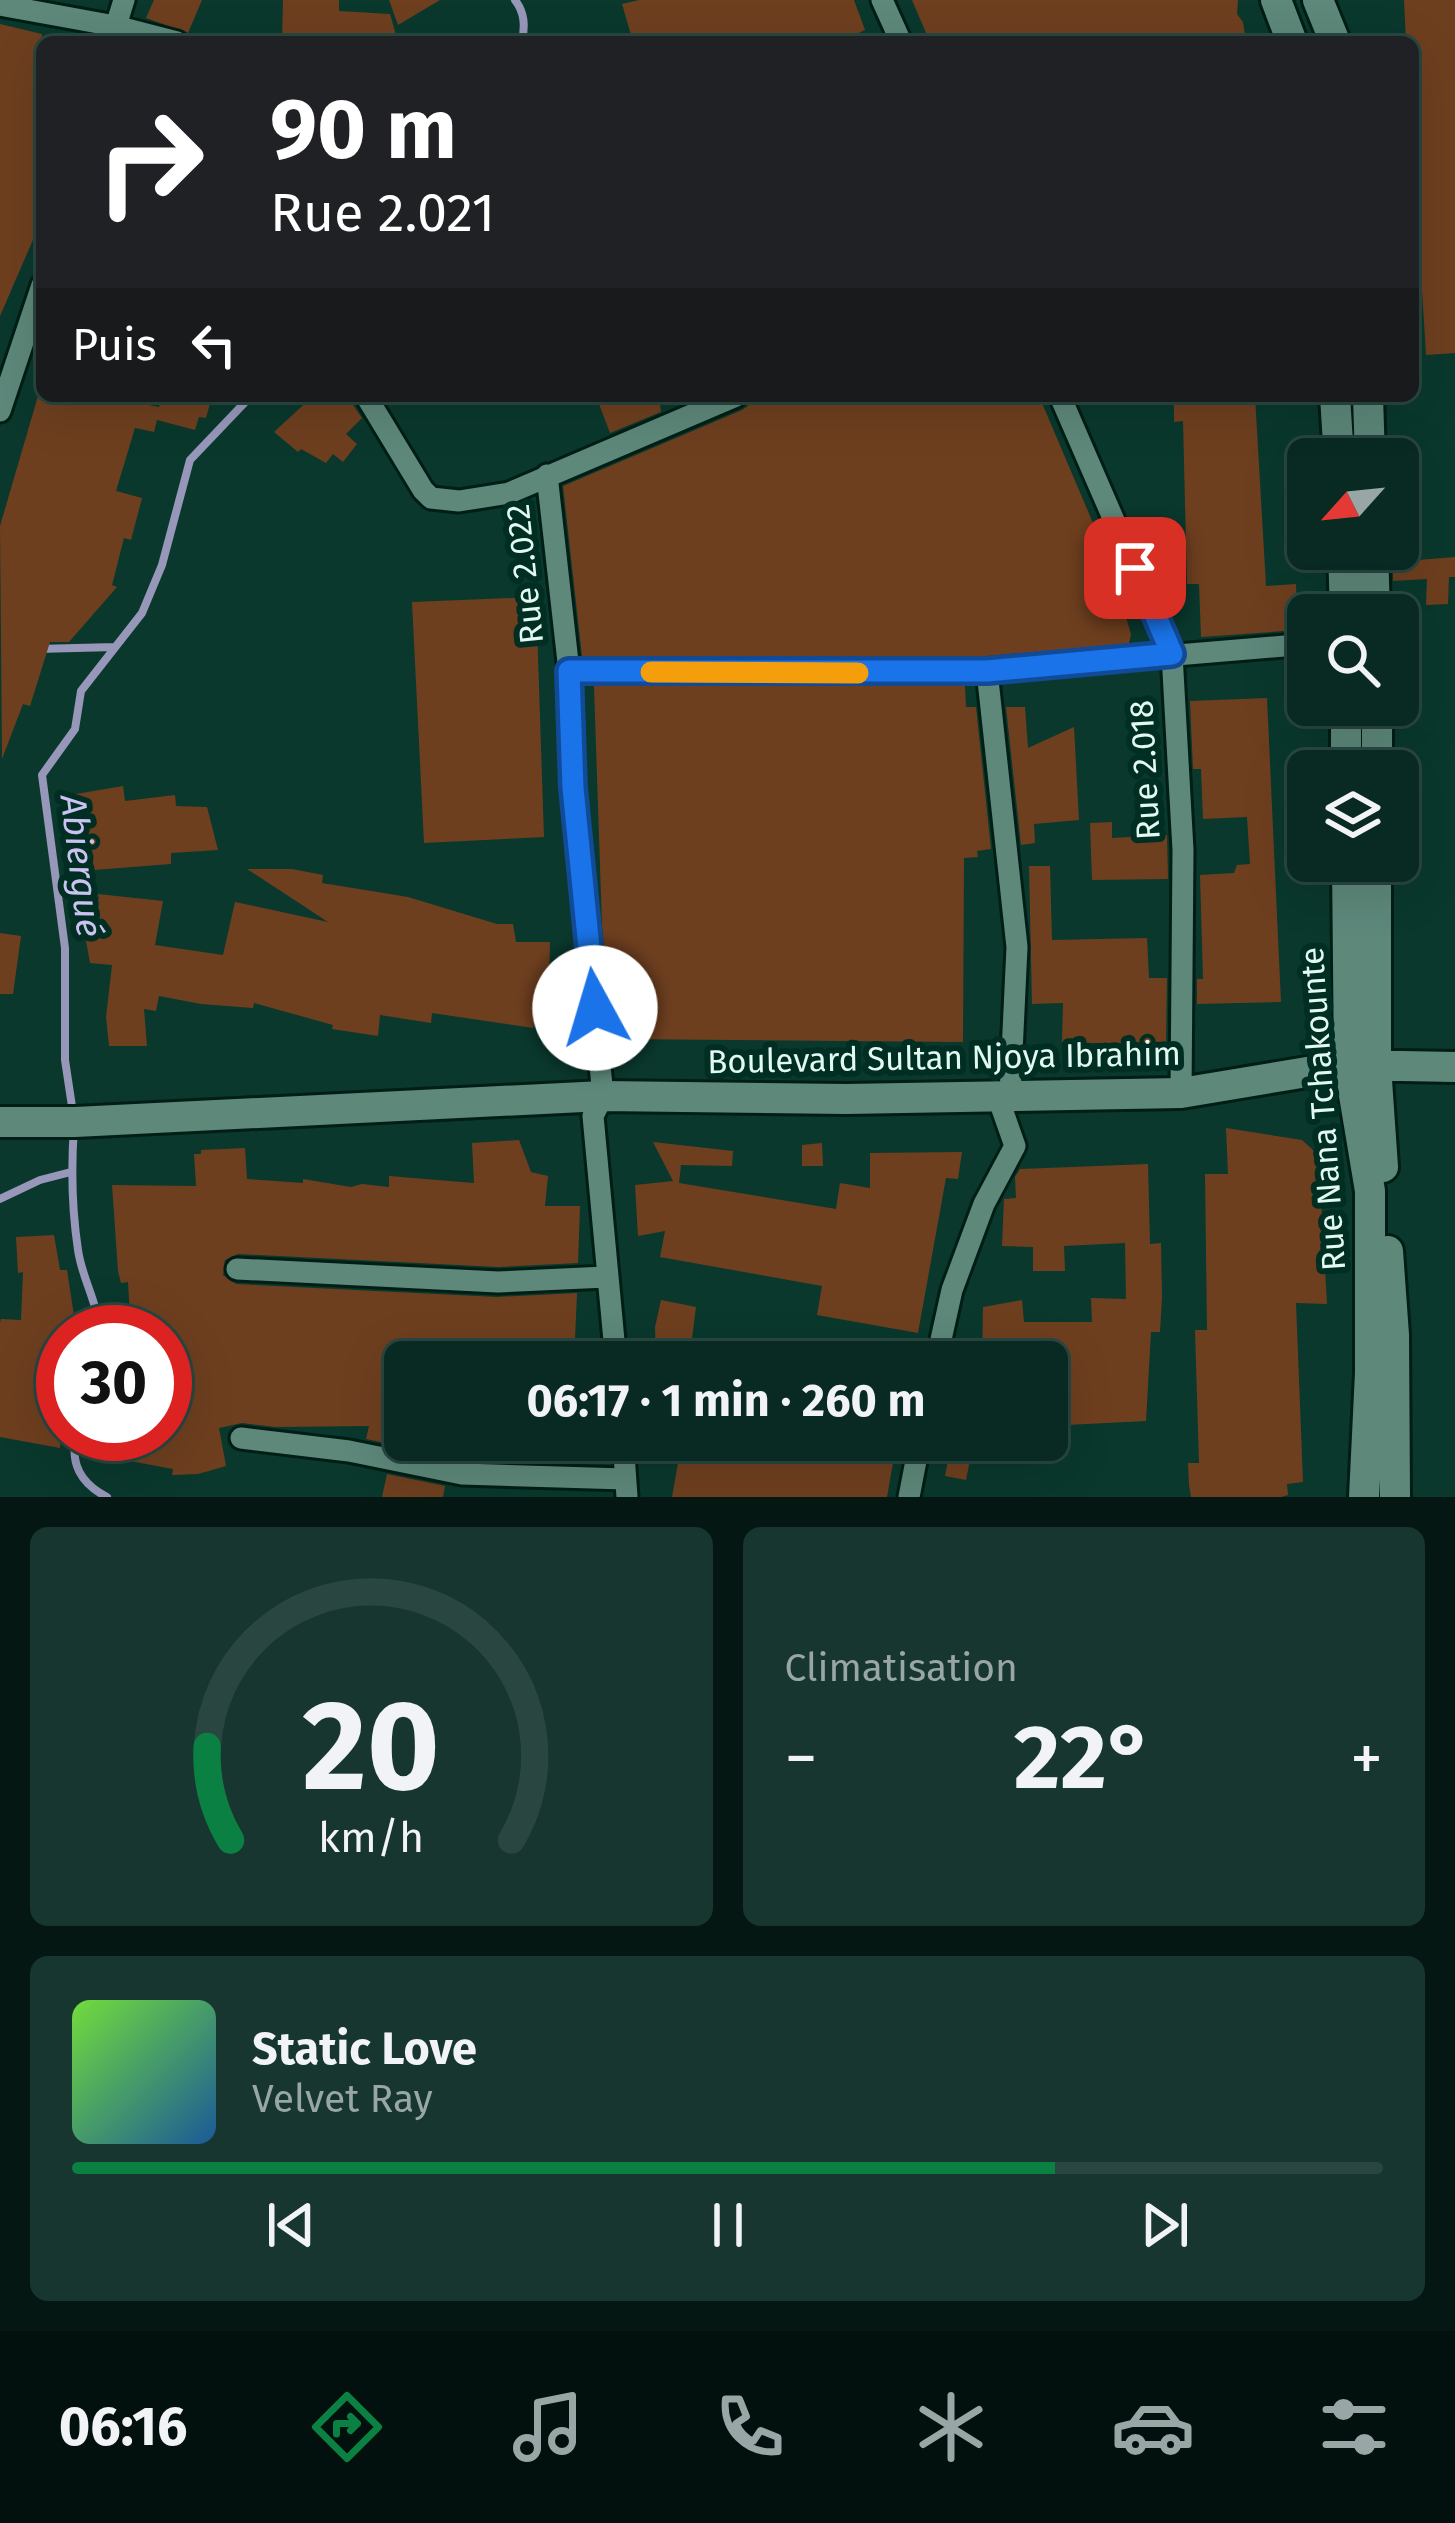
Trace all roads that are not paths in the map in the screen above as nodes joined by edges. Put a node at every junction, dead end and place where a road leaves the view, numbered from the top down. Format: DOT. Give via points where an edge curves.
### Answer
graph roads {
  1 [pos="124,0"];
  2 [pos="882,0"];
  3 [pos="1276,0"];
  4 [pos="1318,0"];
  5 [pos="0,5"];
  6 [pos="113,34"];
  7 [pos="898,36"];
  8 [pos="1290,36"];
  9 [pos="1333,36"];
  10 [pos="36,303"];
  11 [pos="370,402"];
  12 [pos="722,402"];
  13 [pos="1063,402"];
  14 [pos="1335,402"];
  15 [pos="1368,402"];
  16 [pos="0,411"];
  17 [pos="1338,438"];
  18 [pos="1369,438"];
  19 [pos="547,475"];
  20 [pos="1287,646"];
  21 [pos="1172,654"];
  22 [pos="569,671"];
  23 [pos="987,671"];
  24 [pos="1349,882"];
  25 [pos="1375,882"];
  26 [pos="1363,1066"];
  27 [pos="1455,1067"];
  28 [pos="1181,1093"];
  29 [pos="1010,1094"];
  30 [pos="603,1096"];
  31 [pos="0,1122"];
  32 [pos="237,1269"];
  33 [pos="606,1276"];
  34 [pos="1382,1338"];
  35 [pos="614,1341"];
  36 [pos="941,1341"];
  37 [pos="241,1438"];
  38 [pos="916,1461"];
  39 [pos="626,1488"];
  40 [pos="909,1497"];
  41 [pos="1364,1497"];
  42 [pos="1395,1497"];
  1 -- 6 [label="street"];
  2 -- 7 [label="street"];
  3 -- 8 [label="main road"];
  4 -- 9 [label="main road"];
  5 -- 6 [label="street"];
  10 -- 16 [label="street"];
  11 -- 19 [label="street" via="431,498 495,496"];
  12 -- 19 [label="street"];
  13 -- 21 [label="street, Rue 2.018"];
  14 -- 17 [label="main road"];
  15 -- 18 [label="main road"];
  19 -- 22 [label="street, Rue 2.022"];
  20 -- 21 [label="street"];
  21 -- 23 [label="street"];
  21 -- 28 [label="street, Rue 2.018" via="1183,850"];
  22 -- 23 [label="street"];
  22 -- 30 [label="street, Rue 2.022"];
  23 -- 29 [label="street" via="1017,947"];
  24 -- 26 [label="main road, Rue Nana Tchakounte"];
  25 -- 26 [label="main road, Rue Nana Tchakounte"];
  26 -- 27 [label="main road, Boulevard Sultan Njoya Ibrahim"];
  26 -- 28 [label="main road, Boulevard Sultan Njoya Ibrahim"];
  26 -- 34 [label="main road, Rue Nana Tchakounte"];
  28 -- 29 [label="main road, Boulevard Sultan Njoya Ibrahim"];
  29 -- 30 [label="main road, Boulevard Sultan Njoya Ibrahim"];
  29 -- 36 [label="street" via="1002,1109 1015,1146 984,1204"];
  30 -- 31 [label="main road, Boulevard Sultan Njoya Ibrahim"];
  30 -- 33 [label="street, Rue 2.022" via="593,1116"];
  32 -- 33 [label="street" via="498,1282"];
  33 -- 35 [label="street, Rue 2.022"];
  34 -- 41 [label="main road, Rue Nana Tchakounte"];
  34 -- 42 [label="main road, Rue Nana Tchakounte"];
  37 -- 39 [label="street" via="462,1474"];
  38 -- 40 [label="street"];
}
